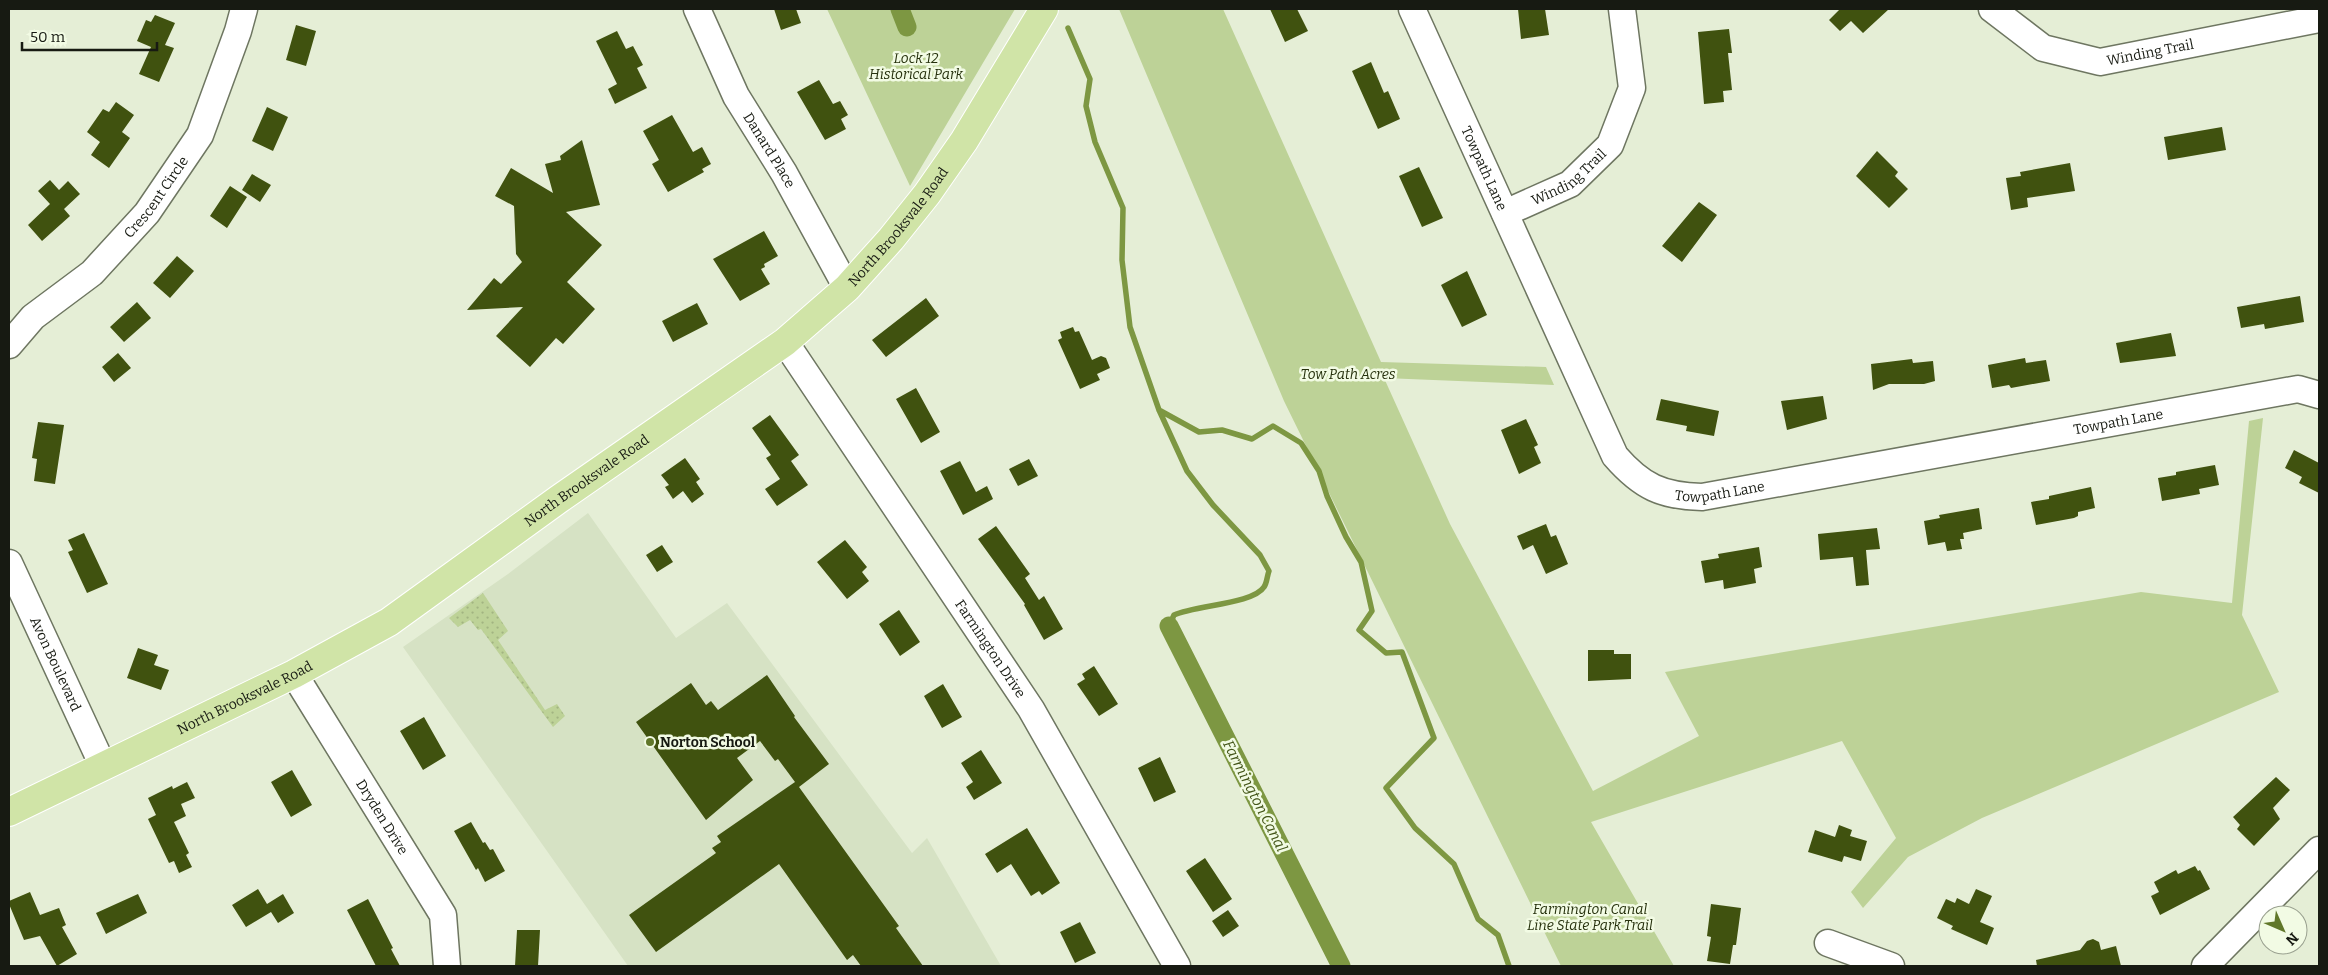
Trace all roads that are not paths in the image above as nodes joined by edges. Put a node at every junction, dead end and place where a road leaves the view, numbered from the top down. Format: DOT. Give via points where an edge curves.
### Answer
graph roads {
  1 [pos="244,9"];
  2 [pos="697,9"];
  3 [pos="1044,9"];
  4 [pos="1412,9"];
  5 [pos="1622,9"];
  6 [pos="1992,9"];
  7 [pos="2319,20"];
  8 [pos="1504,213"];
  9 [pos="846,288"];
  10 [pos="785,342"];
  11 [pos="9,345"];
  12 [pos="2319,395"];
  13 [pos="9,563"];
  14 [pos="294,674"];
  15 [pos="103,766"];
  16 [pos="9,812"];
  17 [pos="2319,850"];
  18 [pos="1828,943"];
  19 [pos="447,966"];
  20 [pos="1177,966"];
  21 [pos="1891,966"];
  22 [pos="2206,966"];
  1 -- 11 [label="street, Crescent Circle" via="200,134 147,213 92,272 33,318"];
  2 -- 9 [label="street, Danard Place" via="736,96 784,173"];
  3 -- 9 [label="main road, North Brooksvale Road" via="964,141 892,239"];
  4 -- 8 [label="street, Towpath Lane"];
  5 -- 8 [label="street, Winding Trail" via="1632,88 1610,144 1570,184"];
  6 -- 7 [label="street, Winding Trail" via="2043,48 2100,62"];
  8 -- 12 [label="street, Towpath Lane" via="1615,456 1639,480 1674,496 1702,497 2298,389"];
  9 -- 10 [label="main road, North Brooksvale Road"];
  10 -- 14 [label="main road, North Brooksvale Road" via="389,622"];
  10 -- 20 [label="street, Farmington Drive" via="1031,709"];
  13 -- 15 [label="street, Avon Boulevard"];
  14 -- 15 [label="main road, North Brooksvale Road"];
  14 -- 19 [label="street, Dryden Drive" via="443,915"];
  15 -- 16 [label="main road, North Brooksvale Road"];
  17 -- 22 [label="street"];
  18 -- 21 [label="street"];
}
